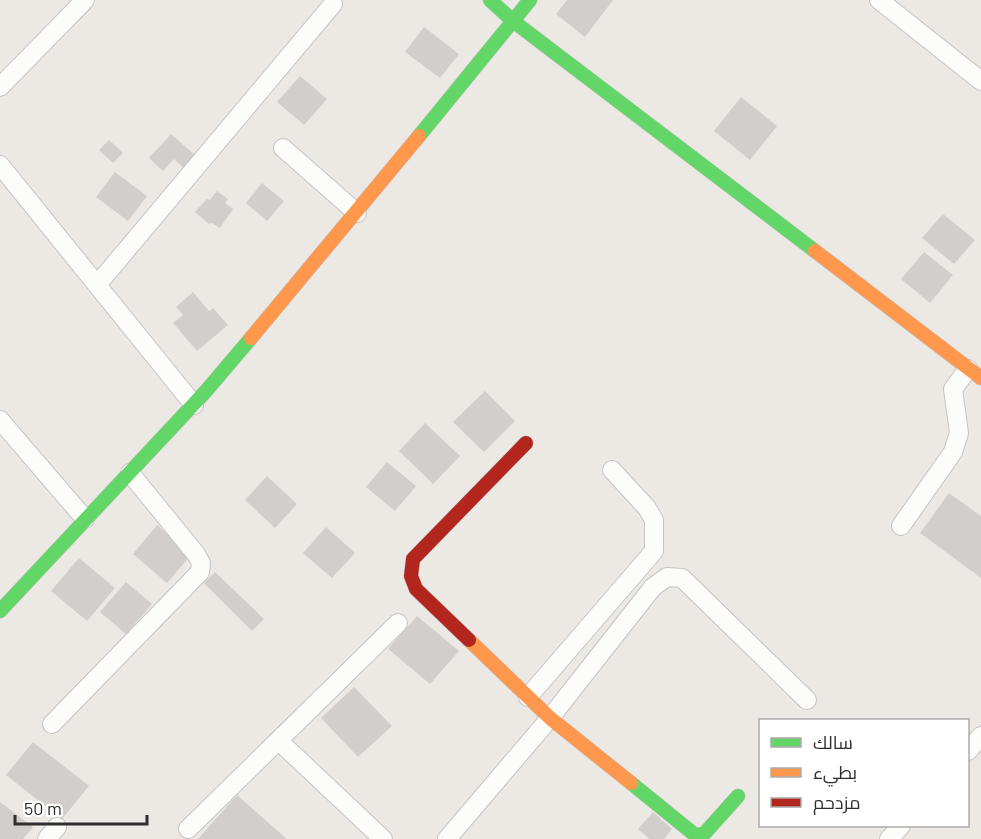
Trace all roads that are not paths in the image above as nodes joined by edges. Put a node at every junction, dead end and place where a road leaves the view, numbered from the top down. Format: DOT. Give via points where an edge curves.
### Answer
graph roads {
  1 [pos="85,0"];
  2 [pos="490,0"];
  3 [pos="530,0"];
  4 [pos="879,0"];
  5 [pos="333,4"];
  6 [pos="513,21"];
  7 [pos="981,81"];
  8 [pos="0,87"];
  9 [pos="283,148"];
  10 [pos="0,165"];
  11 [pos="357,213"];
  12 [pos="97,285"];
  13 [pos="975,373"];
  14 [pos="194,405"];
  15 [pos="0,420"];
  16 [pos="526,443"];
  17 [pos="612,470"];
  18 [pos="130,473"];
  19 [pos="85,519"];
  20 [pos="902,526"];
  21 [pos="0,611"];
  22 [pos="398,623"];
  23 [pos="528,697"];
  24 [pos="807,700"];
  25 [pos="550,718"];
  26 [pos="52,724"];
  27 [pos="981,736"];
  28 [pos="280,742"];
  29 [pos="969,750"];
  30 [pos="738,796"];
  31 [pos="899,827"];
  32 [pos="188,829"];
  33 [pos="383,839"];
  34 [pos="447,839"];
  35 [pos="889,839"];
  1 -- 8 [label="street"];
  2 -- 6 [label="street"];
  3 -- 6 [label="street"];
  4 -- 7 [label="street"];
  5 -- 12 [label="street"];
  6 -- 11 [label="street"];
  6 -- 13 [label="street"];
  9 -- 11 [label="street"];
  10 -- 12 [label="street"];
  11 -- 14 [label="street"];
  12 -- 14 [label="street"];
  13 -- 20 [label="street" via="953,389 959,434 953,452"];
  14 -- 18 [label="street"];
  15 -- 19 [label="street"];
  16 -- 23 [label="street" via="413,559 411,576 416,589"];
  17 -- 23 [label="street" via="654,520 654,551"];
  18 -- 19 [label="street"];
  18 -- 26 [label="street" via="196,554 200,572"];
  19 -- 21 [label="street"];
  22 -- 28 [label="street"];
  23 -- 25 [label="street"];
  24 -- 25 [label="street" via="682,578 667,577 653,588"];
  25 -- 30 [label="street" via="695,835 704,834"];
  25 -- 34 [label="street"];
  27 -- 29 [label="street"];
  28 -- 32 [label="street"];
  28 -- 33 [label="street"];
  31 -- 35 [label="street"];
}
